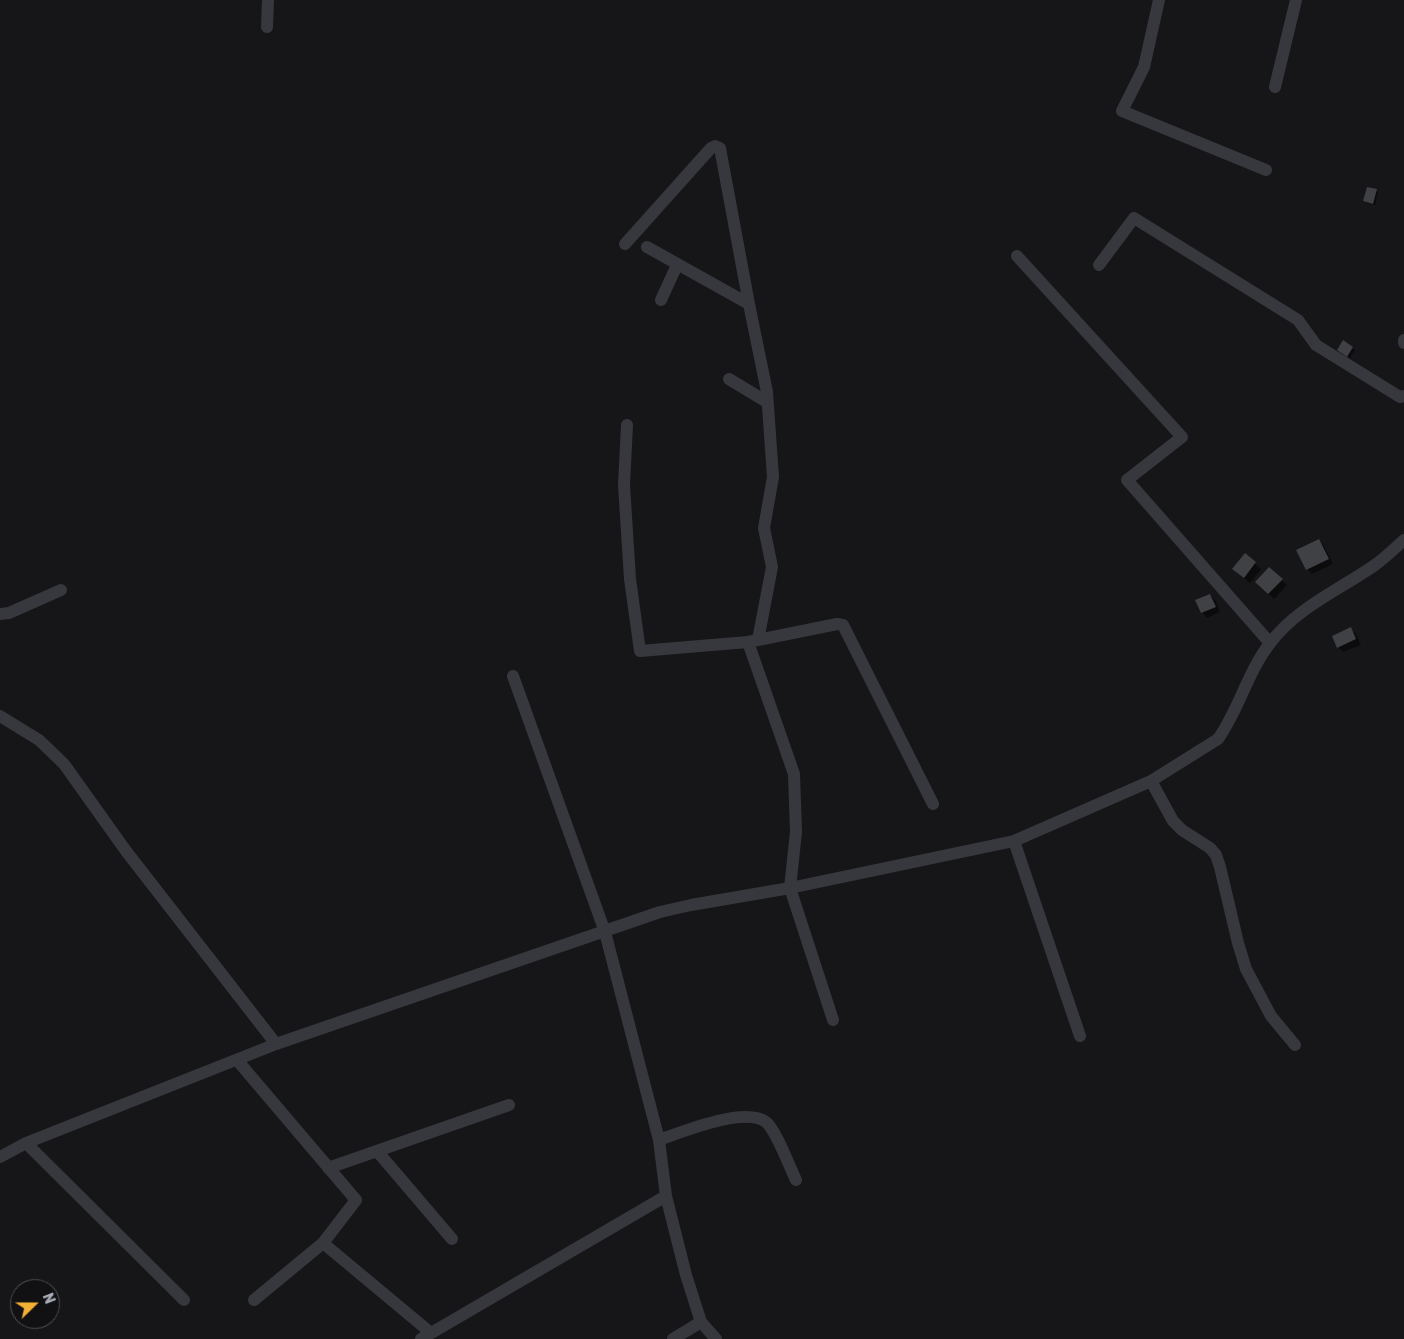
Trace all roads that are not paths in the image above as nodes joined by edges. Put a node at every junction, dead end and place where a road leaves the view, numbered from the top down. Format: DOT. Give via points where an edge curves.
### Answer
graph roads {
  1 [pos="268,0"];
  2 [pos="1159,0"];
  3 [pos="1296,0"];
  4 [pos="267,27"];
  5 [pos="1274,87"];
  6 [pos="1266,170"];
  7 [pos="626,244"];
  8 [pos="646,248"];
  9 [pos="1017,256"];
  10 [pos="678,265"];
  11 [pos="1099,265"];
  12 [pos="661,300"];
  13 [pos="749,304"];
  14 [pos="729,379"];
  15 [pos="1404,396"];
  16 [pos="767,402"];
  17 [pos="627,425"];
  18 [pos="1404,540"];
  19 [pos="61,590"];
  20 [pos="0,614"];
  21 [pos="753,641"];
  22 [pos="1270,643"];
  23 [pos="513,676"];
  24 [pos="0,716"];
  25 [pos="1151,781"];
  26 [pos="933,804"];
  27 [pos="1014,840"];
  28 [pos="790,888"];
  29 [pos="605,932"];
  30 [pos="833,1020"];
  31 [pos="1080,1036"];
  32 [pos="276,1044"];
  33 [pos="1295,1045"];
  34 [pos="237,1060"];
  35 [pos="509,1105"];
  36 [pos="659,1140"];
  37 [pos="26,1143"];
  38 [pos="377,1151"];
  39 [pos="0,1157"];
  40 [pos="328,1168"];
  41 [pos="796,1180"];
  42 [pos="666,1196"];
  43 [pos="452,1239"];
  44 [pos="323,1243"];
  45 [pos="184,1300"];
  46 [pos="254,1300"];
  47 [pos="701,1322"];
  48 [pos="426,1336"];
  49 [pos="673,1339"];
  50 [pos="716,1339"];
  1 -- 4 [label="street"];
  2 -- 6 [label="street" via="1144,67 1122,112"];
  3 -- 5 [label="street"];
  7 -- 13 [label="street" via="711,148 720,148"];
  8 -- 10 [label="street"];
  9 -- 22 [label="street" via="1182,437 1127,480"];
  10 -- 12 [label="street"];
  10 -- 13 [label="street"];
  11 -- 15 [label="street" via="1134,218 1298,320 1316,345 1400,397"];
  13 -- 16 [label="street"];
  14 -- 16 [label="street"];
  16 -- 21 [label="street" via="773,477 764,528 772,567"];
  17 -- 21 [label="street" via="624,485 630,578 640,651"];
  18 -- 22 [label="street" via="1376,564 1292,619"];
  19 -- 20 [label="street"];
  21 -- 26 [label="street" via="843,625"];
  21 -- 28 [label="street" via="794,774 796,832"];
  22 -- 25 [label="street" via="1218,740"];
  23 -- 29 [label="street"];
  24 -- 32 [label="street" via="39,740 64,764"];
  25 -- 27 [label="street"];
  25 -- 33 [label="street" via="1173,821 1216,855 1246,969 1271,1016"];
  27 -- 28 [label="street"];
  27 -- 31 [label="street"];
  28 -- 29 [label="street" via="660,912"];
  28 -- 30 [label="street"];
  29 -- 32 [label="street"];
  29 -- 36 [label="street"];
  32 -- 34 [label="street"];
  34 -- 37 [label="street"];
  34 -- 40 [label="street"];
  35 -- 38 [label="street"];
  36 -- 41 [label="street" via="718,1120 754,1117 772,1129"];
  36 -- 42 [label="street"];
  37 -- 39 [label="street"];
  37 -- 45 [label="street"];
  38 -- 40 [label="street"];
  38 -- 43 [label="street"];
  40 -- 44 [label="street" via="356,1200"];
  42 -- 47 [label="street"];
  42 -- 48 [label="street"];
  44 -- 46 [label="street"];
  44 -- 48 [label="street"];
  47 -- 49 [label="street"];
  47 -- 50 [label="street"];
}
